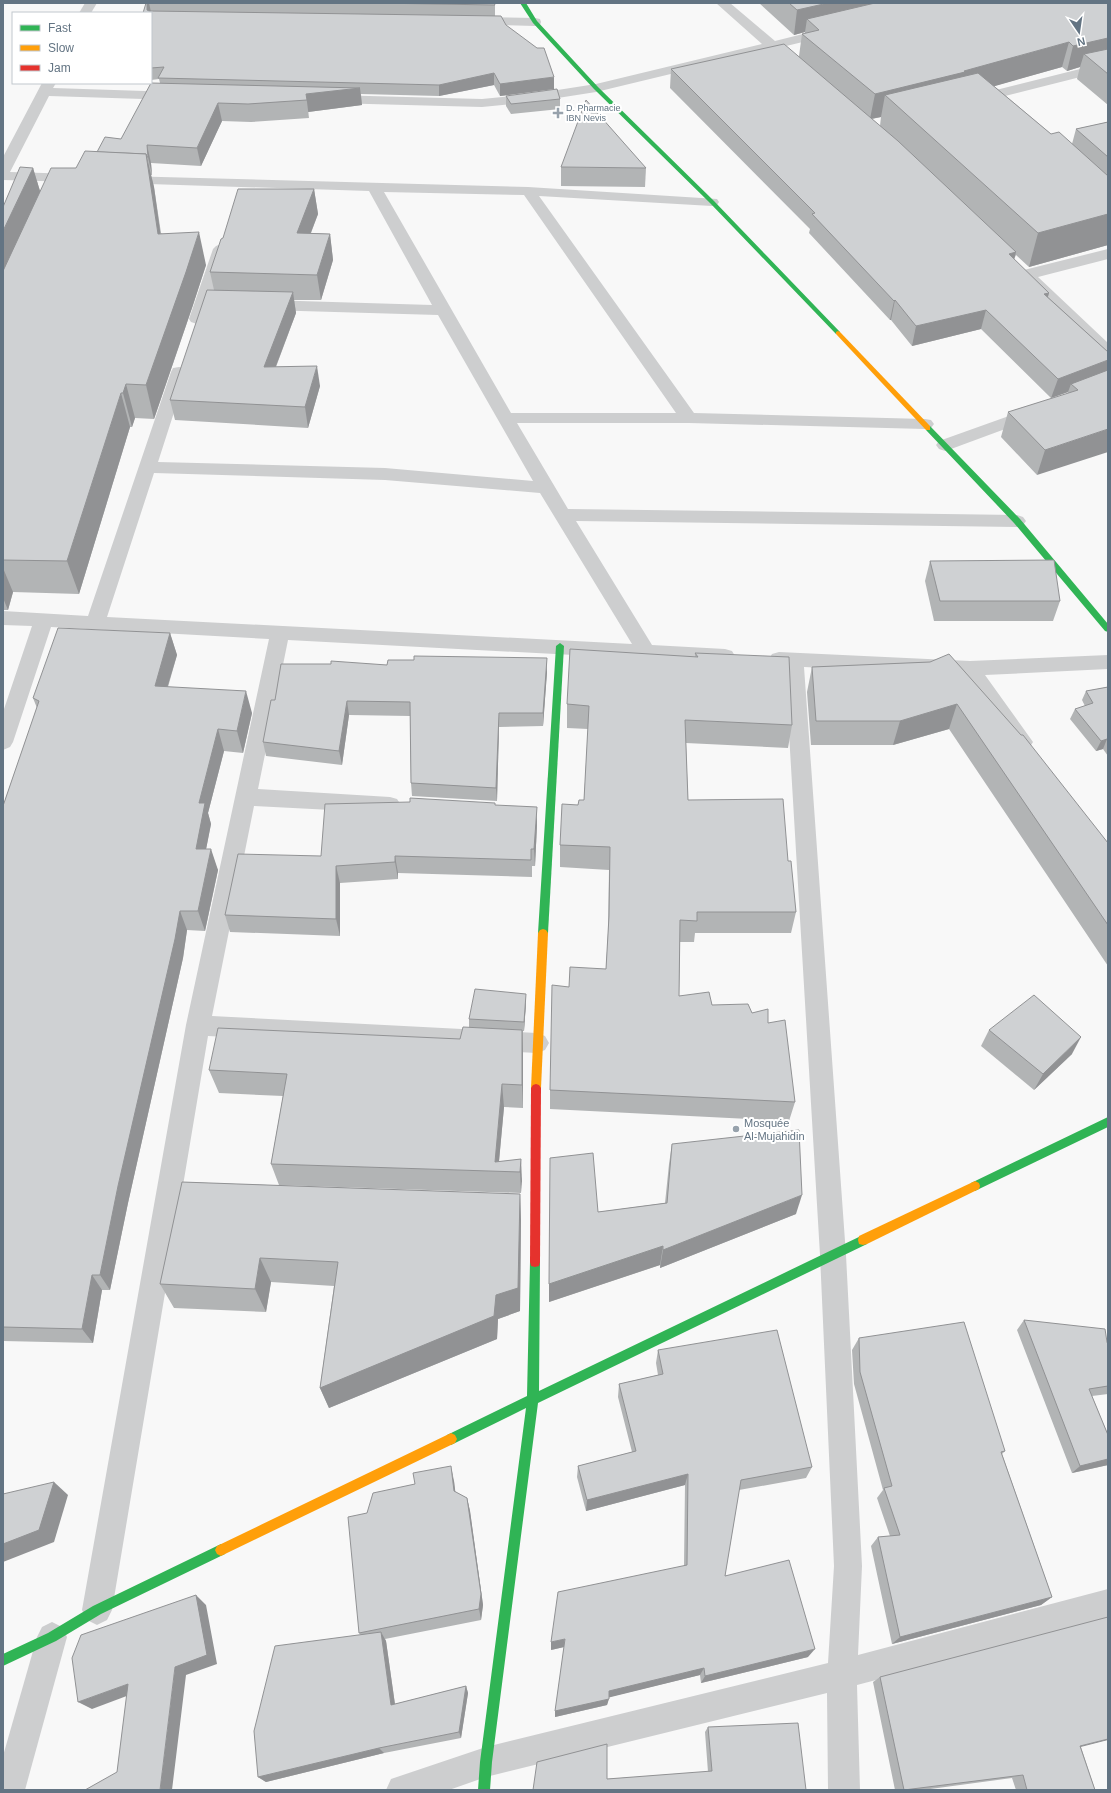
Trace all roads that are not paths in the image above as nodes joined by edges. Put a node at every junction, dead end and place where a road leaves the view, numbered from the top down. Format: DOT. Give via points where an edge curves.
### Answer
graph roads {
  1 [pos="91,3"];
  2 [pos="523,3"];
  3 [pos="722,3"];
  4 [pos="86,12"];
  5 [pos="465,21"];
  6 [pos="535,22"];
  7 [pos="841,28"];
  8 [pos="772,44"];
  9 [pos="790,60"];
  10 [pos="1108,66"];
  11 [pos="47,88"];
  12 [pos="596,88"];
  13 [pos="188,96"];
  14 [pos="984,97"];
  15 [pos="315,99"];
  16 [pos="962,103"];
  17 [pos="996,108"];
  18 [pos="3,171"];
  19 [pos="3,176"];
  20 [pos="62,178"];
  21 [pos="93,179"];
  22 [pos="109,179"];
  23 [pos="375,188"];
  24 [pos="528,191"];
  25 [pos="55,192"];
  26 [pos="712,202"];
  27 [pos="226,236"];
  28 [pos="1108,254"];
  29 [pos="1015,264"];
  30 [pos="1026,275"];
  31 [pos="249,305"];
  32 [pos="443,310"];
  33 [pos="192,334"];
  34 [pos="1108,352"];
  35 [pos="185,356"];
  36 [pos="1049,406"];
  37 [pos="507,418"];
  38 [pos="689,418"];
  39 [pos="925,424"];
  40 [pos="945,445"];
  41 [pos="147,467"];
  42 [pos="546,488"];
  43 [pos="564,515"];
  44 [pos="1017,521"];
  45 [pos="3,618"];
  46 [pos="44,620"];
  47 [pos="96,621"];
  48 [pos="1108,629"];
  49 [pos="280,633"];
  50 [pos="560,646"];
  51 [pos="646,651"];
  52 [pos="739,657"];
  53 [pos="763,658"];
  54 [pos="794,660"];
  55 [pos="1108,662"];
  56 [pos="970,668"];
  57 [pos="3,742"];
  58 [pos="1034,758"];
  59 [pos="246,797"];
  60 [pos="410,806"];
  61 [pos="527,813"];
  62 [pos="551,814"];
  63 [pos="198,1025"];
  64 [pos="537,1043"];
  65 [pos="1108,1122"];
  66 [pos="833,1255"];
  67 [pos="533,1399"];
  68 [pos="1108,1604"];
  69 [pos="97,1610"];
  70 [pos="52,1637"];
  71 [pos="3,1660"];
  72 [pos="842,1674"];
  73 [pos="485,1776"];
  74 [pos="9,1790"];
  75 [pos="402,1790"];
  76 [pos="844,1790"];
  1 -- 4 [label="street"];
  2 -- 6 [label="street"];
  3 -- 8 [label="street"];
  5 -- 6 [label="street"];
  6 -- 12 [label="street"];
  7 -- 8 [label="street"];
  8 -- 9 [label="street"];
  8 -- 12 [label="street"];
  10 -- 14 [label="street"];
  11 -- 13 [label="street"];
  11 -- 18 [label="street"];
  12 -- 15 [label="street" via="482,103"];
  12 -- 26 [label="street"];
  14 -- 16 [label="street"];
  14 -- 17 [label="street"];
  19 -- 20 [label="street"];
  20 -- 21 [label="street"];
  20 -- 25 [label="street"];
  22 -- 23 [label="street" via="241,191"];
  23 -- 24 [label="street"];
  23 -- 32 [label="street"];
  24 -- 26 [label="street"];
  24 -- 38 [label="street"];
  26 -- 39 [label="street"];
  27 -- 33 [label="street" via="210,304"];
  28 -- 30 [label="street"];
  29 -- 30 [label="street"];
  30 -- 34 [label="street"];
  31 -- 32 [label="street"];
  32 -- 37 [label="street"];
  35 -- 41 [label="street"];
  36 -- 40 [label="street"];
  37 -- 38 [label="street"];
  37 -- 42 [label="street"];
  38 -- 39 [label="street"];
  39 -- 40 [label="street"];
  40 -- 44 [label="street"];
  41 -- 42 [label="street" via="385,474"];
  41 -- 47 [label="street"];
  42 -- 43 [label="street"];
  43 -- 44 [label="street"];
  43 -- 51 [label="street"];
  44 -- 48 [label="street"];
  45 -- 46 [label="street"];
  46 -- 47 [label="street"];
  46 -- 57 [label="street"];
  47 -- 49 [label="street"];
  49 -- 50 [label="street"];
  49 -- 59 [label="street"];
  50 -- 51 [label="street"];
  50 -- 62 [label="street"];
  51 -- 52 [label="street"];
  53 -- 54 [label="street"];
  54 -- 56 [label="street"];
  54 -- 66 [label="street"];
  55 -- 56 [label="street"];
  56 -- 58 [label="street"];
  59 -- 60 [label="street"];
  59 -- 63 [label="street"];
  61 -- 62 [label="street"];
  62 -- 64 [label="street"];
  63 -- 64 [label="street"];
  63 -- 69 [label="street" via="180,1195"];
  64 -- 67 [label="street" via="524,1206"];
  65 -- 66 [label="street"];
  66 -- 67 [label="street"];
  66 -- 72 [label="street" via="848,1566"];
  67 -- 69 [label="street"];
  67 -- 73 [label="street"];
  68 -- 72 [label="street"];
  69 -- 70 [label="street"];
  70 -- 71 [label="street"];
  70 -- 74 [label="street"];
  72 -- 73 [label="street"];
  72 -- 76 [label="street"];
  73 -- 75 [label="street"];
}
